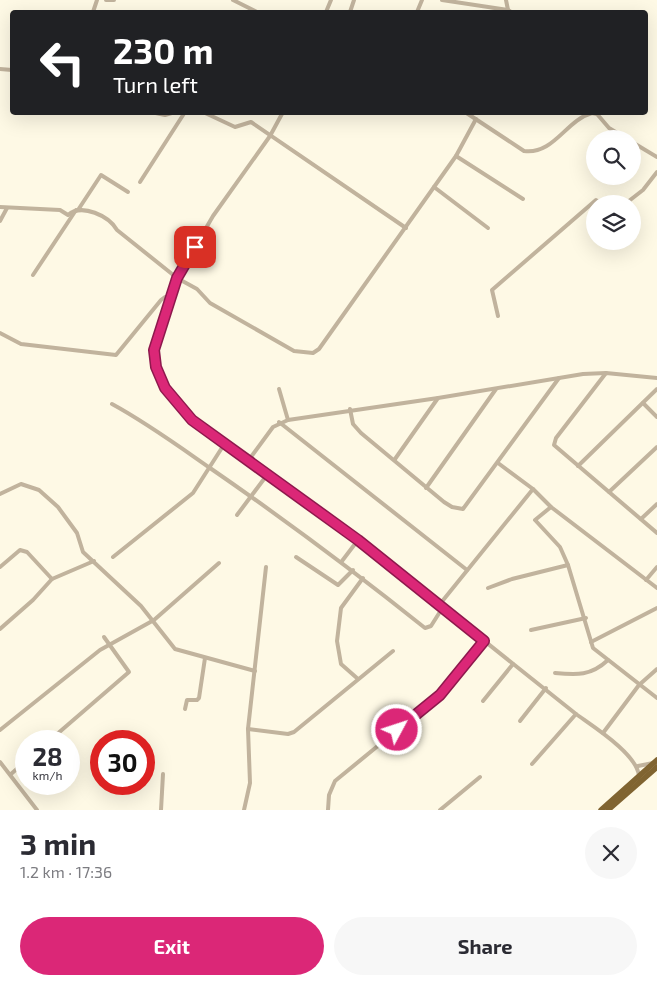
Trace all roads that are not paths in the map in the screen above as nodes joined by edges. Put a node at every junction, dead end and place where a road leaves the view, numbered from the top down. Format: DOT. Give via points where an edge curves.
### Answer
graph roads {
  1 [pos="106,0"];
  2 [pos="114,0"];
  3 [pos="233,0"];
  4 [pos="442,0"];
  5 [pos="253,10"];
  6 [pos="504,10"];
  7 [pos="183,115"];
  8 [pos="209,115"];
  9 [pos="281,115"];
  10 [pos="470,115"];
  11 [pos="580,115"];
  12 [pos="586,115"];
  13 [pos="599,115"];
  14 [pos="476,119"];
  15 [pos="574,123"];
  16 [pos="612,130"];
  17 [pos="270,136"];
  18 [pos="641,147"];
  19 [pos="456,156"];
  20 [pos="657,157"];
  21 [pos="657,172"];
  22 [pos="140,182"];
  23 [pos="434,187"];
  24 [pos="128,192"];
  25 [pos="637,195"];
  26 [pos="523,199"];
  27 [pos="0,206"];
  28 [pos="6,208"];
  29 [pos="586,209"];
  30 [pos="77,210"];
  31 [pos="0,221"];
  32 [pos="406,228"];
  33 [pos="488,228"];
  34 [pos="33,275"];
  35 [pos="177,278"];
  36 [pos="170,298"];
  37 [pos="498,316"];
  38 [pos="0,333"];
  39 [pos="606,373"];
  40 [pos="560,378"];
  41 [pos="657,378"];
  42 [pos="279,389"];
  43 [pos="496,389"];
  44 [pos="657,389"];
  45 [pos="438,398"];
  46 [pos="643,403"];
  47 [pos="112,404"];
  48 [pos="350,410"];
  49 [pos="657,417"];
  50 [pos="288,420"];
  51 [pos="279,422"];
  52 [pos="225,443"];
  53 [pos="657,447"];
  54 [pos="395,459"];
  55 [pos="248,461"];
  56 [pos="498,463"];
  57 [pos="578,466"];
  58 [pos="210,468"];
  59 [pos="267,474"];
  60 [pos="426,488"];
  61 [pos="533,489"];
  62 [pos="609,492"];
  63 [pos="0,494"];
  64 [pos="252,496"];
  65 [pos="657,504"];
  66 [pos="551,507"];
  67 [pos="237,515"];
  68 [pos="642,520"];
  69 [pos="657,533"];
  70 [pos="358,540"];
  71 [pos="114,557"];
  72 [pos="296,557"];
  73 [pos="94,561"];
  74 [pos="342,561"];
  75 [pos="219,563"];
  76 [pos="568,564"];
  77 [pos="0,567"];
  78 [pos="266,567"];
  79 [pos="657,568"];
  80 [pos="353,570"];
  81 [pos="467,570"];
  82 [pos="363,578"];
  83 [pos="52,580"];
  84 [pos="646,580"];
  85 [pos="488,588"];
  86 [pos="657,588"];
  87 [pos="441,606"];
  88 [pos="657,608"];
  89 [pos="586,618"];
  90 [pos="154,620"];
  91 [pos="0,629"];
  92 [pos="531,630"];
  93 [pos="104,637"];
  94 [pos="484,641"];
  95 [pos="592,642"];
  96 [pos="109,644"];
  97 [pos="393,651"];
  98 [pos="206,658"];
  99 [pos="608,660"];
  100 [pos="513,664"];
  101 [pos="657,669"];
  102 [pos="255,671"];
  103 [pos="554,673"];
  104 [pos="358,679"];
  105 [pos="639,685"];
  106 [pos="546,688"];
  107 [pos="657,698"];
  108 [pos="483,701"];
  109 [pos="185,708"];
  110 [pos="576,714"];
  111 [pos="520,721"];
  112 [pos="248,729"];
  113 [pos="0,730"];
  114 [pos="62,730"];
  115 [pos="603,733"];
  116 [pos="0,762"];
  117 [pos="656,763"];
  118 [pos="532,764"];
  119 [pos="638,766"];
  120 [pos="649,770"];
  121 [pos="15,771"];
  122 [pos="11,774"];
  123 [pos="163,774"];
  124 [pos="639,776"];
  125 [pos="480,777"];
  126 [pos="37,810"];
  127 [pos="161,810"];
  128 [pos="244,810"];
  129 [pos="328,810"];
  130 [pos="440,810"];
  131 [pos="601,810"];
  132 [pos="608,810"];
  1 -- 2 [label="street"];
  3 -- 5 [label="street"];
  4 -- 6 [label="street"];
  7 -- 22 [label="street"];
  8 -- 17 [label="street" via="235,127 251,122"];
  9 -- 17 [label="street"];
  10 -- 14 [label="street"];
  11 -- 15 [label="street"];
  12 -- 15 [label="street"];
  13 -- 16 [label="street"];
  14 -- 15 [label="street" via="521,150 530,152 545,147"];
  14 -- 19 [label="street"];
  17 -- 32 [label="street"];
  17 -- 35 [label="street" via="213,216"];
  18 -- 20 [label="street"];
  19 -- 23 [label="street"];
  19 -- 26 [label="street"];
  21 -- 25 [label="street"];
  23 -- 32 [label="street"];
  23 -- 33 [label="street"];
  24 -- 30 [label="street" via="101,175"];
  27 -- 28 [label="street"];
  28 -- 30 [label="street" via="60,210 68,215"];
  28 -- 31 [label="street"];
  29 -- 37 [label="street" via="492,290"];
  30 -- 34 [label="street"];
  30 -- 35 [label="street" via="99,214 110,221"];
  32 -- 35 [label="street" via="313,353 294,350 210,303 196,289"];
  35 -- 36 [label="street"];
  36 -- 38 [label="street" via="161,300 116,355 21,344"];
  36 -- 52 [label="street" via="154,350 156,367 165,388 192,420"];
  39 -- 40 [label="street"];
  39 -- 41 [label="street"];
  39 -- 57 [label="street" via="554,442"];
  40 -- 43 [label="street"];
  40 -- 56 [label="street"];
  42 -- 50 [label="street"];
  43 -- 45 [label="street"];
  43 -- 60 [label="street"];
  44 -- 46 [label="street"];
  45 -- 48 [label="street"];
  45 -- 54 [label="street"];
  46 -- 49 [label="street"];
  46 -- 57 [label="street"];
  47 -- 58 [label="street" via="167,436"];
  48 -- 50 [label="street"];
  48 -- 54 [label="street" via="356,428"];
  50 -- 51 [label="street"];
  51 -- 55 [label="street"];
  51 -- 81 [label="street"];
  52 -- 55 [label="street"];
  52 -- 58 [label="street"];
  53 -- 62 [label="street"];
  54 -- 60 [label="street"];
  55 -- 59 [label="street"];
  56 -- 60 [label="street" via="462,508 452,507"];
  56 -- 61 [label="street"];
  57 -- 62 [label="street"];
  58 -- 64 [label="street"];
  58 -- 71 [label="street" via="193,493"];
  59 -- 64 [label="street"];
  59 -- 70 [label="street"];
  61 -- 66 [label="street"];
  61 -- 81 [label="street"];
  62 -- 68 [label="street"];
  63 -- 73 [label="street" via="21,484 38,490 68,520 77,532 81,550"];
  64 -- 67 [label="street"];
  64 -- 74 [label="street"];
  65 -- 68 [label="street"];
  66 -- 76 [label="street" via="535,520 560,547"];
  66 -- 84 [label="street"];
  68 -- 69 [label="street"];
  70 -- 74 [label="street"];
  70 -- 87 [label="street"];
  72 -- 80 [label="street" via="338,585"];
  73 -- 83 [label="street"];
  73 -- 90 [label="street"];
  74 -- 80 [label="street"];
  75 -- 90 [label="street"];
  76 -- 85 [label="street"];
  76 -- 89 [label="street"];
  77 -- 83 [label="street" via="20,550 27,552"];
  78 -- 102 [label="street"];
  79 -- 84 [label="street"];
  80 -- 82 [label="street"];
  81 -- 87 [label="street"];
  82 -- 87 [label="street" via="426,628 431,626"];
  82 -- 104 [label="street" via="341,608 337,641 341,664"];
  83 -- 91 [label="street"];
  84 -- 86 [label="street"];
  87 -- 94 [label="street"];
  88 -- 95 [label="street"];
  89 -- 92 [label="street"];
  89 -- 95 [label="street"];
  90 -- 96 [label="street"];
  90 -- 98 [label="street" via="175,649"];
  93 -- 96 [label="street"];
  94 -- 100 [label="street"];
  94 -- 129 [label="street" via="440,695 336,781 329,795"];
  95 -- 99 [label="street" via="593,648"];
  96 -- 113 [label="street"];
  96 -- 114 [label="street" via="129,672"];
  97 -- 104 [label="street"];
  98 -- 102 [label="street"];
  98 -- 109 [label="street" via="199,698 187,700"];
  99 -- 103 [label="street" via="583,675"];
  99 -- 105 [label="street"];
  100 -- 106 [label="street"];
  100 -- 108 [label="street"];
  101 -- 105 [label="street"];
  102 -- 112 [label="street"];
  104 -- 112 [label="street" via="294,732"];
  105 -- 107 [label="street"];
  105 -- 115 [label="street"];
  106 -- 110 [label="street"];
  106 -- 111 [label="street"];
  110 -- 115 [label="street"];
  110 -- 118 [label="street"];
  112 -- 128 [label="street" via="250,783"];
  115 -- 119 [label="street"];
  116 -- 122 [label="street"];
  117 -- 119 [label="street"];
  117 -- 120 [label="highway"];
  119 -- 124 [label="street"];
  120 -- 124 [label="highway"];
  120 -- 132 [label="highway"];
  121 -- 122 [label="street"];
  122 -- 126 [label="street" via="18,788"];
  123 -- 127 [label="street"];
  124 -- 131 [label="highway"];
  125 -- 130 [label="street"];
}
